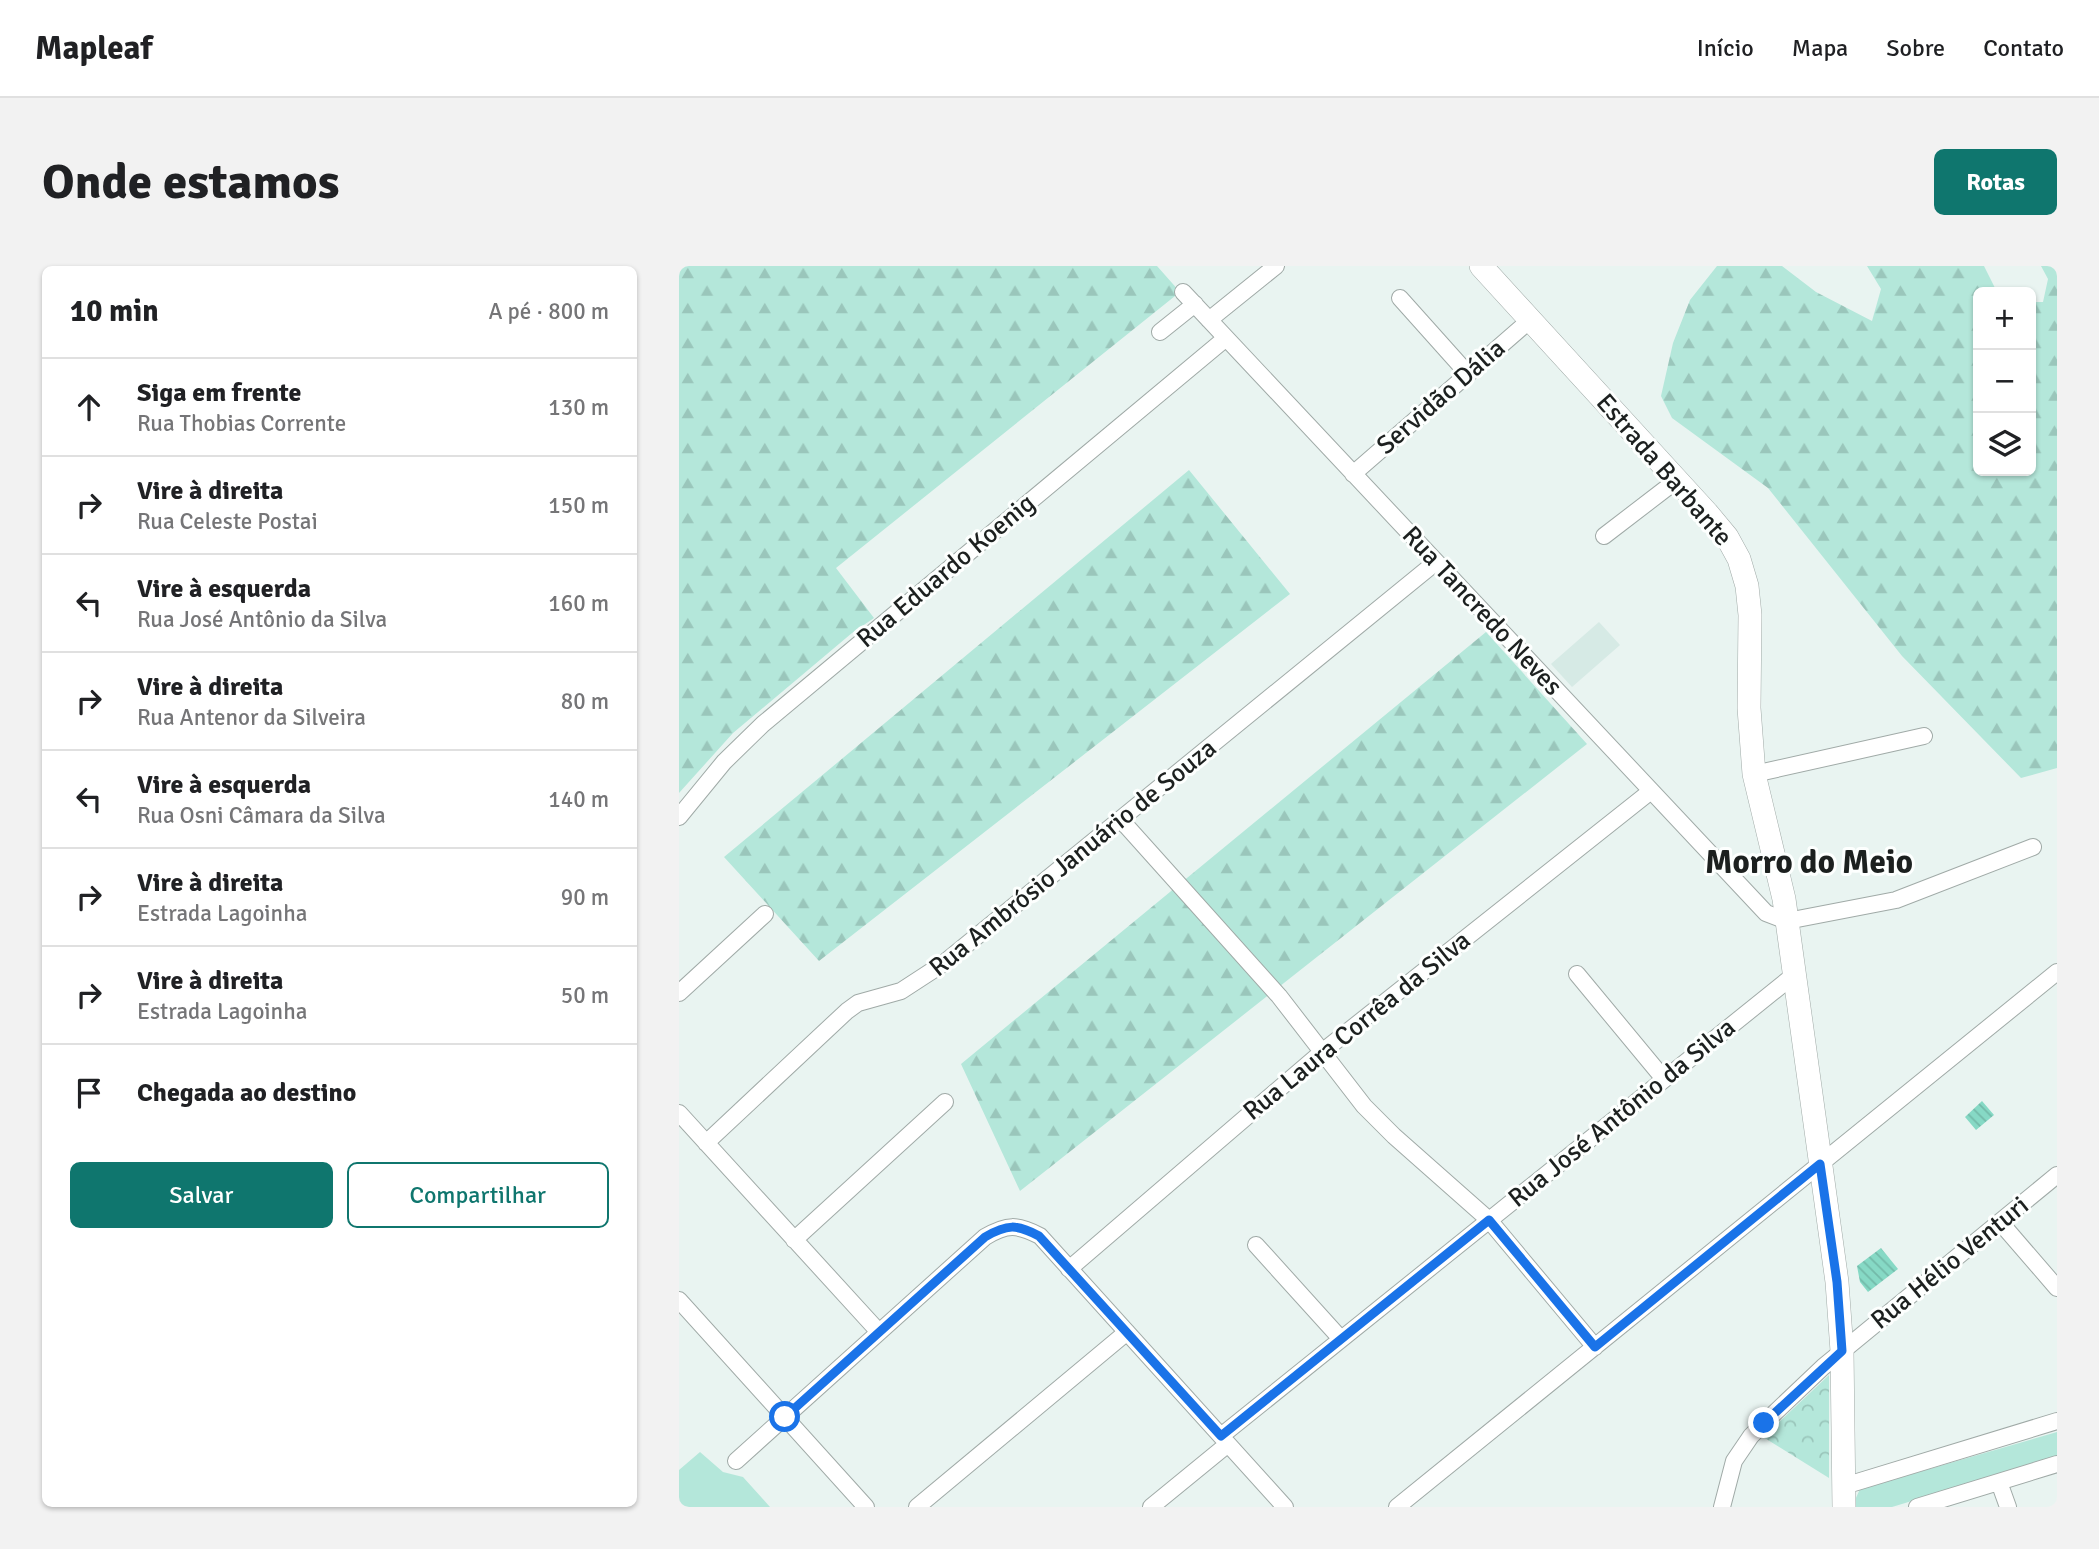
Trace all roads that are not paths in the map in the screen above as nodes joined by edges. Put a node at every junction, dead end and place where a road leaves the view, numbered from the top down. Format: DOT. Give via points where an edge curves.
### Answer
graph roads {
  1 [pos="1276,266"];
  2 [pos="1481,266"];
  3 [pos="1183,292"];
  4 [pos="1400,298"];
  5 [pos="1195,304"];
  6 [pos="1209,320"];
  7 [pos="1530,320"];
  8 [pos="1160,332"];
  9 [pos="1226,338"];
  10 [pos="1468,374"];
  11 [pos="1353,474"];
  12 [pos="1677,480"];
  13 [pos="1604,536"];
  14 [pos="1436,562"];
  15 [pos="1924,736"];
  16 [pos="1754,774"];
  17 [pos="1651,791"];
  18 [pos="679,817"];
  19 [pos="1122,821"];
  20 [pos="2033,847"];
  21 [pos="765,914"];
  22 [pos="1787,921"];
  23 [pos="2057,972"];
  24 [pos="1577,974"];
  25 [pos="1794,975"];
  26 [pos="679,993"];
  27 [pos="1322,1052"];
  28 [pos="1664,1080"];
  29 [pos="945,1102"];
  30 [pos="679,1113"];
  31 [pos="706,1143"];
  32 [pos="1820,1164"];
  33 [pos="2057,1174"];
  34 [pos="1489,1220"];
  35 [pos="2000,1222"];
  36 [pos="794,1240"];
  37 [pos="1256,1245"];
  38 [pos="1069,1269"];
  39 [pos="2057,1288"];
  40 [pos="679,1300"];
  41 [pos="879,1332"];
  42 [pos="1127,1332"];
  43 [pos="1341,1339"];
  44 [pos="1595,1347"];
  45 [pos="1842,1351"];
  46 [pos="785,1417"];
  47 [pos="2057,1421"];
  48 [pos="1225,1440"];
  49 [pos="736,1461"];
  50 [pos="2057,1464"];
  51 [pos="1999,1482"];
  52 [pos="1844,1496"];
  53 [pos="866,1507"];
  54 [pos="917,1507"];
  55 [pos="1151,1507"];
  56 [pos="1285,1507"];
  57 [pos="1397,1507"];
  58 [pos="1722,1507"];
  59 [pos="1917,1507"];
  60 [pos="2008,1507"];
  1 -- 6 [label="street"];
  2 -- 7 [label="main road, Estrada Barbante"];
  3 -- 5 [label="street, Rua Tancredo Neves"];
  4 -- 10 [label="street"];
  5 -- 6 [label="street, Rua Tancredo Neves"];
  5 -- 8 [label="street"];
  6 -- 9 [label="street, Rua Tancredo Neves"];
  7 -- 10 [label="street, Servidão Dália"];
  7 -- 12 [label="main road, Estrada Barbante"];
  9 -- 11 [label="street, Rua Tancredo Neves"];
  9 -- 18 [label="street, Rua Eduardo Koenig" via="763,724"];
  10 -- 11 [label="street, Servidão Dália"];
  11 -- 14 [label="street, Rua Tancredo Neves"];
  12 -- 13 [label="street"];
  12 -- 16 [label="main road, Estrada Barbante" via="1727,537 1747,586"];
  14 -- 17 [label="street, Rua Tancredo Neves"];
  14 -- 19 [label="street, Rua Ambrósio Januário de Souza"];
  15 -- 16 [label="street"];
  16 -- 22 [label="main road, Estrada Barbante"];
  17 -- 22 [label="street, Rua Tancredo Neves" via="1766,913"];
  17 -- 27 [label="street, Rua Laura Corrêa da Silva"];
  19 -- 27 [label="street" via="1279,996"];
  19 -- 31 [label="street, Rua Ambrósio Januário de Souza" via="918,982 847,1011"];
  20 -- 22 [label="street" via="1896,900"];
  21 -- 26 [label="street"];
  22 -- 25 [label="main road, Estrada Barbante"];
  23 -- 32 [label="street"];
  24 -- 28 [label="street"];
  25 -- 28 [label="street, Rua José Antônio da Silva"];
  25 -- 32 [label="main road, Estrada Barbante"];
  27 -- 34 [label="street" via="1379,1121"];
  27 -- 38 [label="street, Rua Laura Corrêa da Silva"];
  28 -- 34 [label="street, Rua José Antônio da Silva"];
  29 -- 36 [label="street"];
  30 -- 31 [label="street"];
  31 -- 36 [label="street"];
  32 -- 44 [label="street"];
  32 -- 45 [label="main road, Estrada Barbante"];
  33 -- 35 [label="street, Rua Hélio Venturi"];
  34 -- 43 [label="street, Rua José Antônio da Silva"];
  34 -- 44 [label="street"];
  35 -- 39 [label="street"];
  35 -- 45 [label="street, Rua Hélio Venturi"];
  36 -- 41 [label="street"];
  37 -- 43 [label="street"];
  38 -- 41 [label="street" via="1039,1236 1018,1226 999,1229"];
  38 -- 42 [label="street"];
  40 -- 46 [label="street"];
  41 -- 46 [label="street"];
  42 -- 48 [label="street"];
  42 -- 54 [label="street"];
  43 -- 48 [label="street, Rua José Antônio da Silva"];
  44 -- 57 [label="street"];
  45 -- 52 [label="main road, Estrada Barbante"];
  45 -- 58 [label="street, Rua Hélio Venturi" via="1751,1436 1734,1461"];
  46 -- 49 [label="street"];
  46 -- 53 [label="street"];
  47 -- 52 [label="street"];
  48 -- 55 [label="street, Rua José Antônio da Silva"];
  48 -- 56 [label="street"];
  50 -- 51 [label="street"];
  51 -- 59 [label="street"];
  51 -- 60 [label="street"];
}
